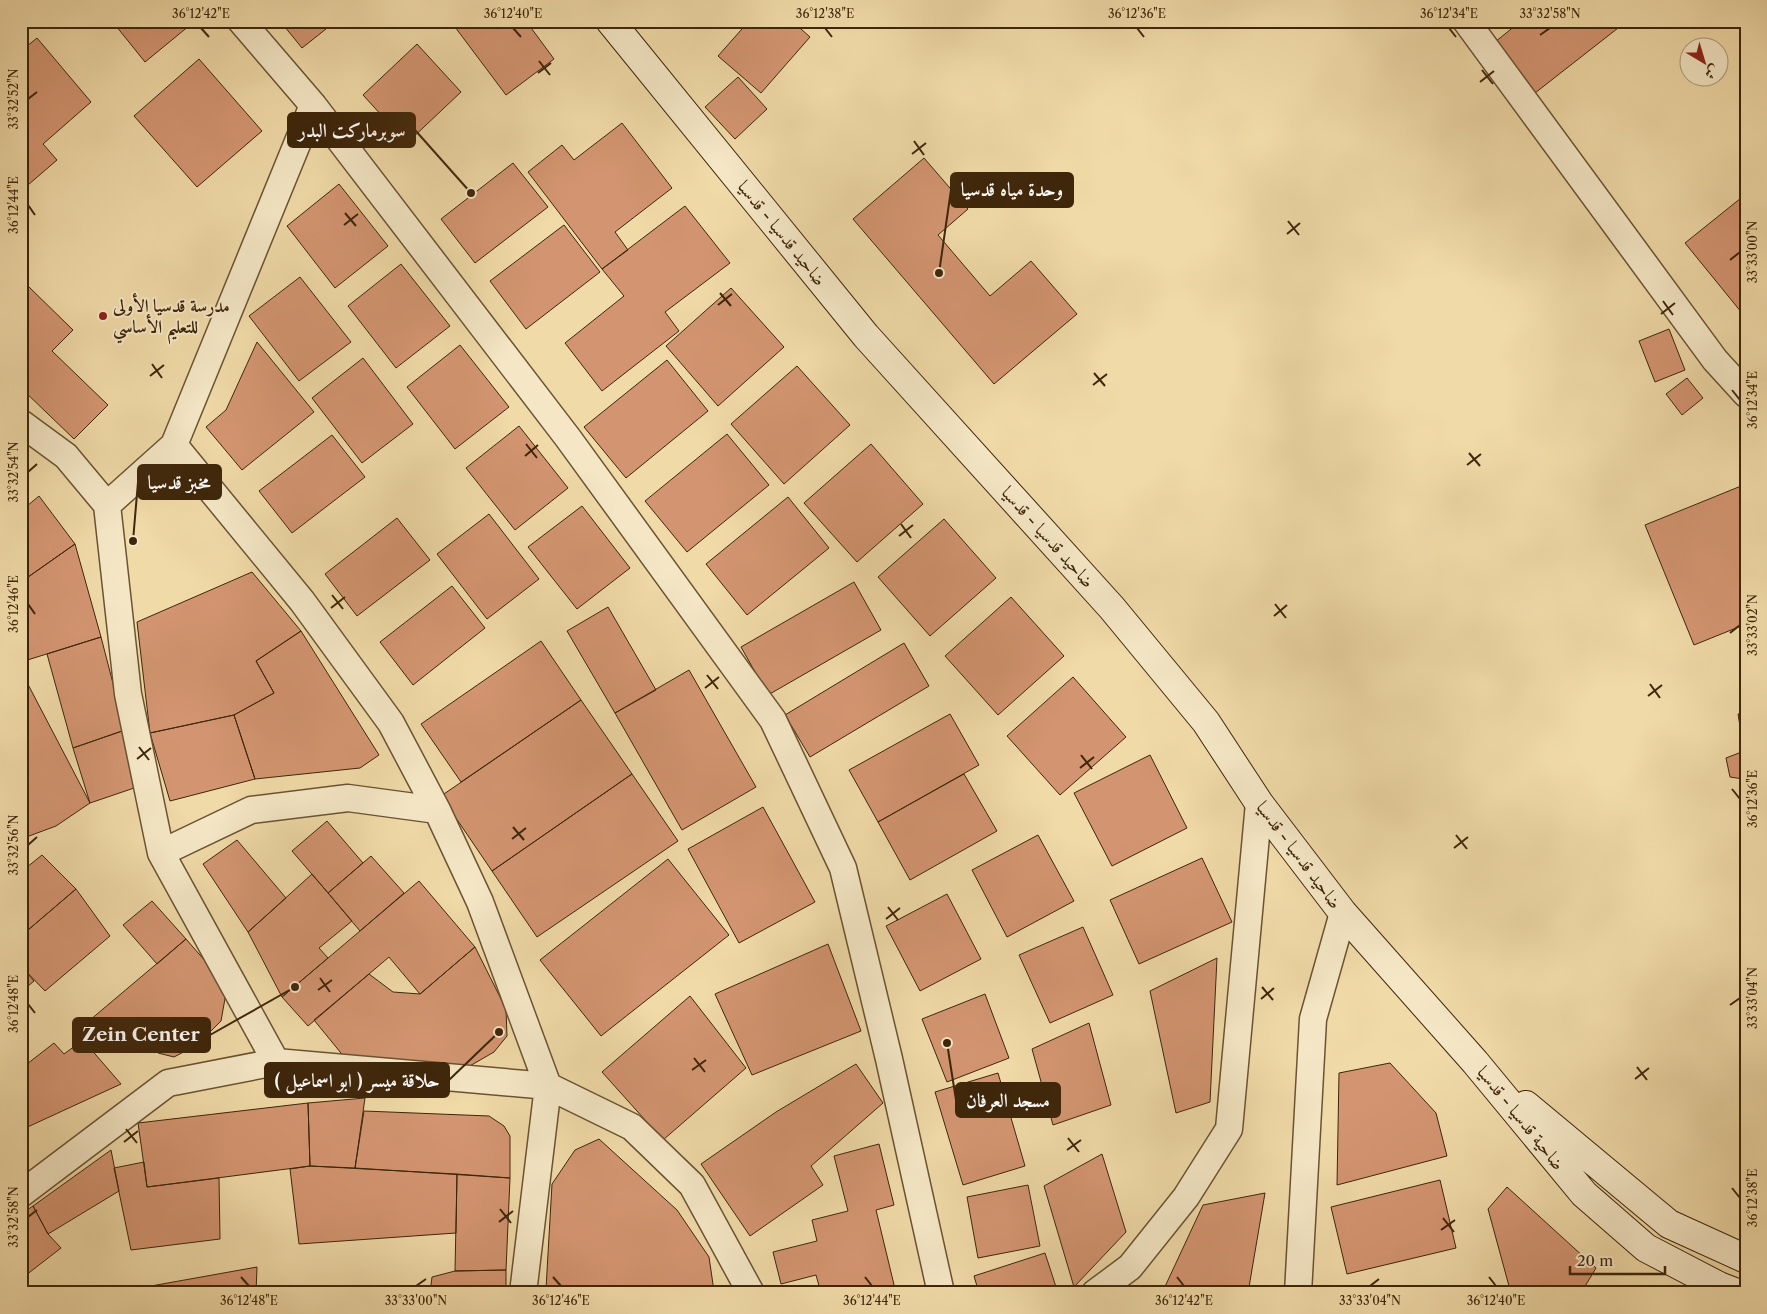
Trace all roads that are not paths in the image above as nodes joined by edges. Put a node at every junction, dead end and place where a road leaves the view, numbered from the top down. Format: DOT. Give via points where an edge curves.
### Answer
graph roads {
  1 [pos="241,21"];
  2 [pos="610,21"];
  3 [pos="1466,21"];
  4 [pos="313,105"];
  5 [pos="1746,394"];
  6 [pos="21,423"];
  7 [pos="174,445"];
  8 [pos="107,505"];
  9 [pos="1259,803"];
  10 [pos="436,810"];
  11 [pos="161,853"];
  12 [pos="1342,913"];
  13 [pos="276,1062"];
  14 [pos="1475,1062"];
  15 [pos="548,1086"];
  16 [pos="21,1194"];
  17 [pos="1746,1258"];
  18 [pos="523,1293"];
  19 [pos="751,1293"];
  20 [pos="940,1293"];
  21 [pos="1095,1293"];
  22 [pos="1298,1293"];
  23 [pos="1737,1293"];
  1 -- 4 [label="street"];
  2 -- 9 [label="main road, ضاحيد قدسيا - قدسيا" via="866,336 1112,608 1206,722"];
  3 -- 5 [label="street" via="1715,360"];
  4 -- 7 [label="street"];
  4 -- 20 [label="street" via="568,438 773,720 843,868 890,1059"];
  6 -- 8 [label="street" via="66,456"];
  7 -- 8 [label="street"];
  7 -- 10 [label="street" via="302,601 391,723"];
  8 -- 11 [label="street" via="128,694"];
  9 -- 12 [label="main road, ضاحيد قدسيا - قدسيا"];
  9 -- 21 [label="street" via="1229,1129 1186,1197 1130,1267"];
  10 -- 11 [label="street" via="348,798 252,810"];
  10 -- 15 [label="street" via="480,902"];
  11 -- 13 [label="street"];
  12 -- 14 [label="main road, ضاحيد قدسيا - قدسيا"];
  12 -- 22 [label="street" via="1313,1019"];
  13 -- 15 [label="street"];
  13 -- 16 [label="street" via="168,1083"];
  14 -- 17 [label="main road, ضاحية قدسيا - قدسيا" via="1669,1224"];
  14 -- 23 [label="main road, ضاحية قدسيا - قدسيا" via="1584,1194 1646,1248"];
  15 -- 18 [label="street"];
  15 -- 19 [label="street" via="632,1127 692,1185"];
}
